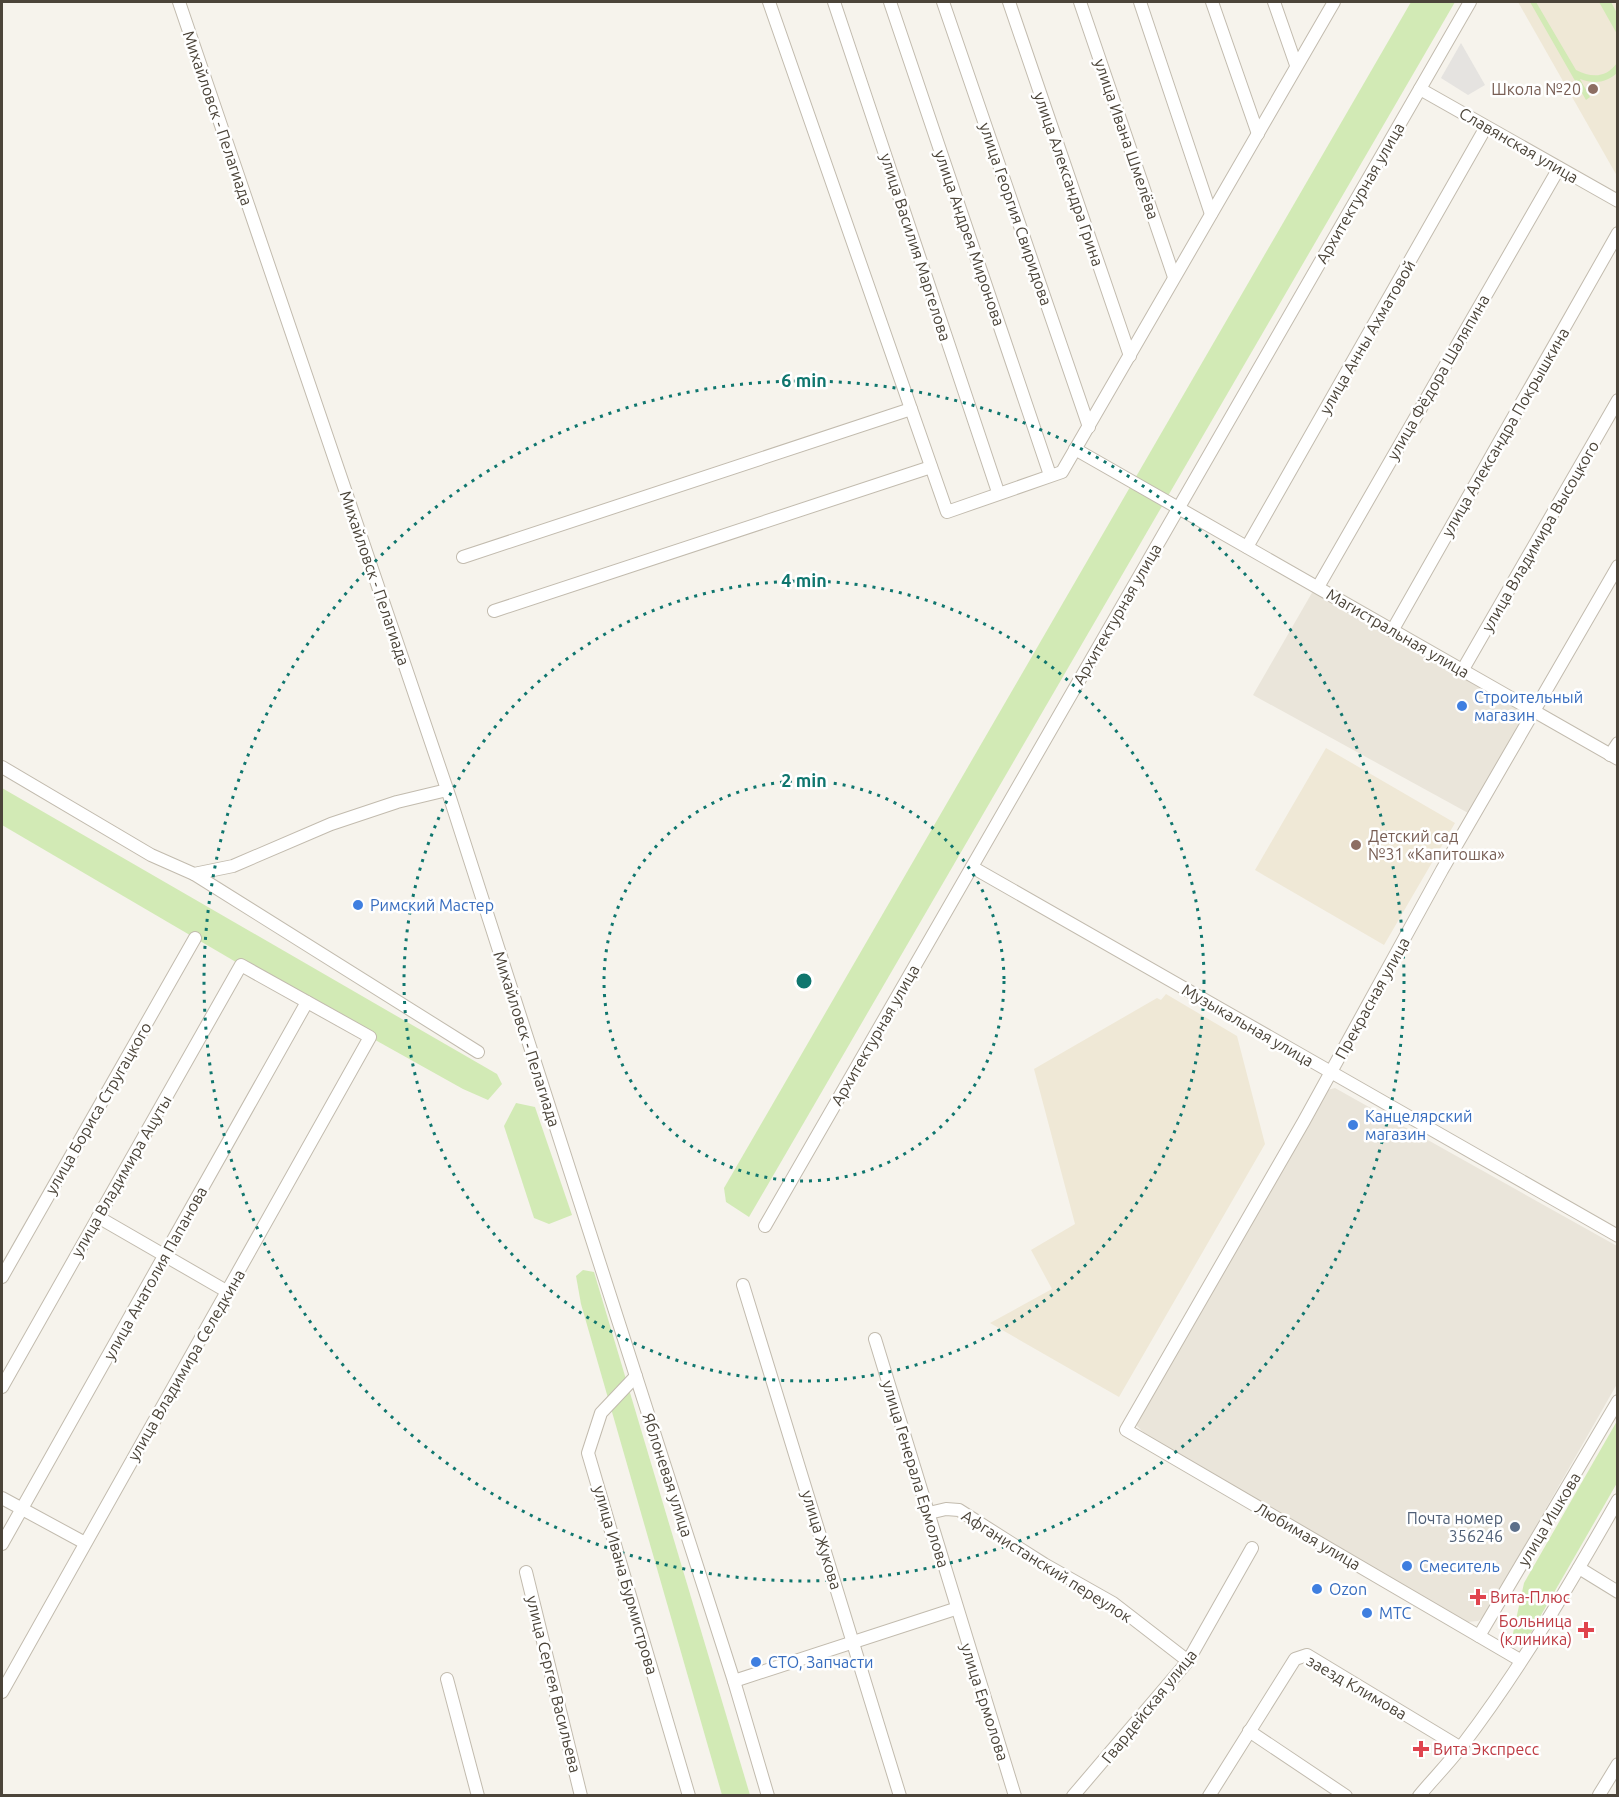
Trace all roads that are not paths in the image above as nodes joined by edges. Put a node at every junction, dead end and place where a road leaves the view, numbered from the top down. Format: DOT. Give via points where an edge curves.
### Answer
graph roads {
  1 [pos="179,2"];
  2 [pos="769,2"];
  3 [pos="834,2"];
  4 [pos="890,2"];
  5 [pos="943,2"];
  6 [pos="1009,2"];
  7 [pos="1080,2"];
  8 [pos="1140,2"];
  9 [pos="1212,2"];
  10 [pos="1274,2"];
  11 [pos="1334,2"];
  12 [pos="1470,2"];
  13 [pos="1296,65"];
  14 [pos="1420,89"];
  15 [pos="1486,127"];
  16 [pos="1258,134"];
  17 [pos="1559,168"];
  18 [pos="1617,201"];
  19 [pos="1211,214"];
  20 [pos="1617,233"];
  21 [pos="1174,277"];
  22 [pos="1130,356"];
  23 [pos="1617,400"];
  24 [pos="911,409"];
  25 [pos="1089,427"];
  26 [pos="1075,449"];
  27 [pos="931,467"];
  28 [pos="1050,475"];
  29 [pos="998,492"];
  30 [pos="1178,507"];
  31 [pos="1247,547"];
  32 [pos="464,557"];
  33 [pos="1617,566"];
  34 [pos="1318,587"];
  35 [pos="494,611"];
  36 [pos="1392,631"];
  37 [pos="1462,671"];
  38 [pos="1535,712"];
  39 [pos="1617,743"];
  40 [pos="1614,757"];
  41 [pos="2,767"];
  42 [pos="447,790"];
  43 [pos="972,867"];
  44 [pos="194,874"];
  45 [pos="195,938"];
  46 [pos="307,1002"];
  47 [pos="478,1052"];
  48 [pos="1331,1072"];
  49 [pos="565,1156"];
  50 [pos="98,1217"];
  51 [pos="765,1226"];
  52 [pos="1617,1236"];
  53 [pos="164,1256"];
  54 [pos="2,1277"];
  55 [pos="743,1285"];
  56 [pos="228,1292"];
  57 [pos="875,1339"];
  58 [pos="636,1376"];
  59 [pos="2,1387"];
  60 [pos="1617,1401"];
  61 [pos="1126,1430"];
  62 [pos="2,1498"];
  63 [pos="1617,1500"];
  64 [pos="21,1509"];
  65 [pos="929,1513"];
  66 [pos="85,1543"];
  67 [pos="2,1544"];
  68 [pos="1252,1548"];
  69 [pos="1579,1568"];
  70 [pos="526,1572"];
  71 [pos="1617,1592"];
  72 [pos="955,1609"];
  73 [pos="1479,1636"];
  74 [pos="854,1643"];
  75 [pos="1520,1660"];
  76 [pos="1188,1662"];
  77 [pos="447,1679"];
  78 [pos="734,1681"];
  79 [pos="2,1692"];
  80 [pos="1249,1731"];
  81 [pos="1461,1748"];
  82 [pos="1617,1764"];
  83 [pos="1599,1795"];
  84 [pos="478,1796"];
  85 [pos="581,1796"];
  86 [pos="689,1796"];
  87 [pos="768,1796"];
  88 [pos="900,1796"];
  89 [pos="1015,1796"];
  90 [pos="1073,1796"];
  91 [pos="1209,1796"];
  92 [pos="1346,1796"];
  93 [pos="1419,1796"];
  1 -- 42 [label="street, Михайловск - Пелагиада"];
  2 -- 24 [label="street"];
  3 -- 29 [label="street, улица Василия Маргелова"];
  4 -- 28 [label="street, улица Андрея Миронова"];
  5 -- 25 [label="street, улица Георгия Свиридова"];
  6 -- 22 [label="street, улица Александра Грина"];
  7 -- 21 [label="street, улица Ивана Шмелёва"];
  8 -- 19 [label="street"];
  9 -- 16 [label="street"];
  10 -- 13 [label="street"];
  11 -- 13 [label="street"];
  12 -- 14 [label="street, Архитектурная улица"];
  13 -- 16 [label="street"];
  14 -- 15 [label="street, Славянская улица"];
  14 -- 30 [label="street, Архитектурная улица"];
  15 -- 17 [label="street, Славянская улица"];
  15 -- 31 [label="street, улица Анны Ахматовой"];
  16 -- 19 [label="street"];
  17 -- 18 [label="street, Славянская улица"];
  17 -- 34 [label="street, улица Фёдора Шаляпина"];
  19 -- 21 [label="street"];
  20 -- 36 [label="street, улица Александра Покрышкина"];
  21 -- 22 [label="street"];
  22 -- 25 [label="street"];
  23 -- 37 [label="street, улица Владимира Высоцкого"];
  24 -- 27 [label="street"];
  24 -- 32 [label="street"];
  25 -- 26 [label="street"];
  26 -- 28 [label="street" via="1062,472"];
  26 -- 30 [label="street, Магистральная улица"];
  27 -- 29 [label="street" via="947,512"];
  27 -- 35 [label="street"];
  28 -- 29 [label="street"];
  30 -- 31 [label="street, Магистральная улица"];
  30 -- 43 [label="street, Архитектурная улица"];
  31 -- 34 [label="street, Магистральная улица"];
  33 -- 38 [label="street, Прекрасная улица"];
  34 -- 36 [label="street, Магистральная улица"];
  36 -- 37 [label="street, Магистральная улица"];
  37 -- 38 [label="street, Магистральная улица"];
  38 -- 40 [label="street, Магистральная улица"];
  38 -- 48 [label="street, Прекрасная улица" via="1442,870"];
  39 -- 40 [label="street"];
  41 -- 44 [label="street" via="151,855"];
  42 -- 44 [label="street" via="331,824 233,866"];
  42 -- 49 [label="street, Михайловск - Пелагиада"];
  43 -- 48 [label="street, Музыкальная улица"];
  43 -- 51 [label="street, Архитектурная улица"];
  44 -- 47 [label="street"];
  45 -- 54 [label="street, улица Бориса Стругацкого"];
  46 -- 50 [label="street, улица Владимира Ацуты" via="241,965"];
  46 -- 53 [label="street, улица Анатолия Папанова"];
  46 -- 56 [label="street, улица Владимира Селедкина" via="370,1038"];
  48 -- 52 [label="street, Музыкальная улица"];
  48 -- 61 [label="street, Прекрасная улица"];
  49 -- 58 [label="street, Яблоневая улица"];
  50 -- 53 [label="street"];
  50 -- 59 [label="street, улица Владимира Ацуты"];
  53 -- 56 [label="street"];
  53 -- 64 [label="street, улица Анатолия Папанова"];
  55 -- 74 [label="street, улица Жукова"];
  56 -- 66 [label="street, улица Владимира Селедкина"];
  57 -- 65 [label="street, улица Генерала Ермолова"];
  58 -- 78 [label="street, Яблоневая улица"];
  58 -- 86 [label="street, улица Ивана Бурмистрова" via="601,1413 588,1453"];
  60 -- 73 [label="street, улица Ишкова"];
  61 -- 73 [label="street, Любимая улица"];
  62 -- 64 [label="street"];
  63 -- 69 [label="street"];
  64 -- 66 [label="street"];
  64 -- 67 [label="street, улица Анатолия Папанова"];
  65 -- 72 [label="street, улица Генерала Ермолова"];
  65 -- 76 [label="street, Афганистанский переулок" via="959,1510 1113,1603"];
  66 -- 79 [label="street, улица Владимира Селедкина"];
  68 -- 76 [label="street, Гвардейская улица"];
  69 -- 71 [label="street"];
  69 -- 75 [label="street"];
  70 -- 85 [label="street, улица Сергея Васильева"];
  72 -- 74 [label="street"];
  72 -- 89 [label="street, улица Ермолова"];
  73 -- 75 [label="street, Любимая улица"];
  74 -- 78 [label="street"];
  74 -- 88 [label="street, улица Жукова"];
  75 -- 81 [label="street"];
  76 -- 90 [label="street, Гвардейская улица"];
  77 -- 84 [label="street"];
  78 -- 87 [label="street, Яблоневая улица"];
  80 -- 81 [label="street, заезд Климова" via="1295,1659 1307,1655"];
  80 -- 91 [label="street, заезд Климова"];
  80 -- 92 [label="street"];
  81 -- 93 [label="street"];
  82 -- 83 [label="street"];
}
